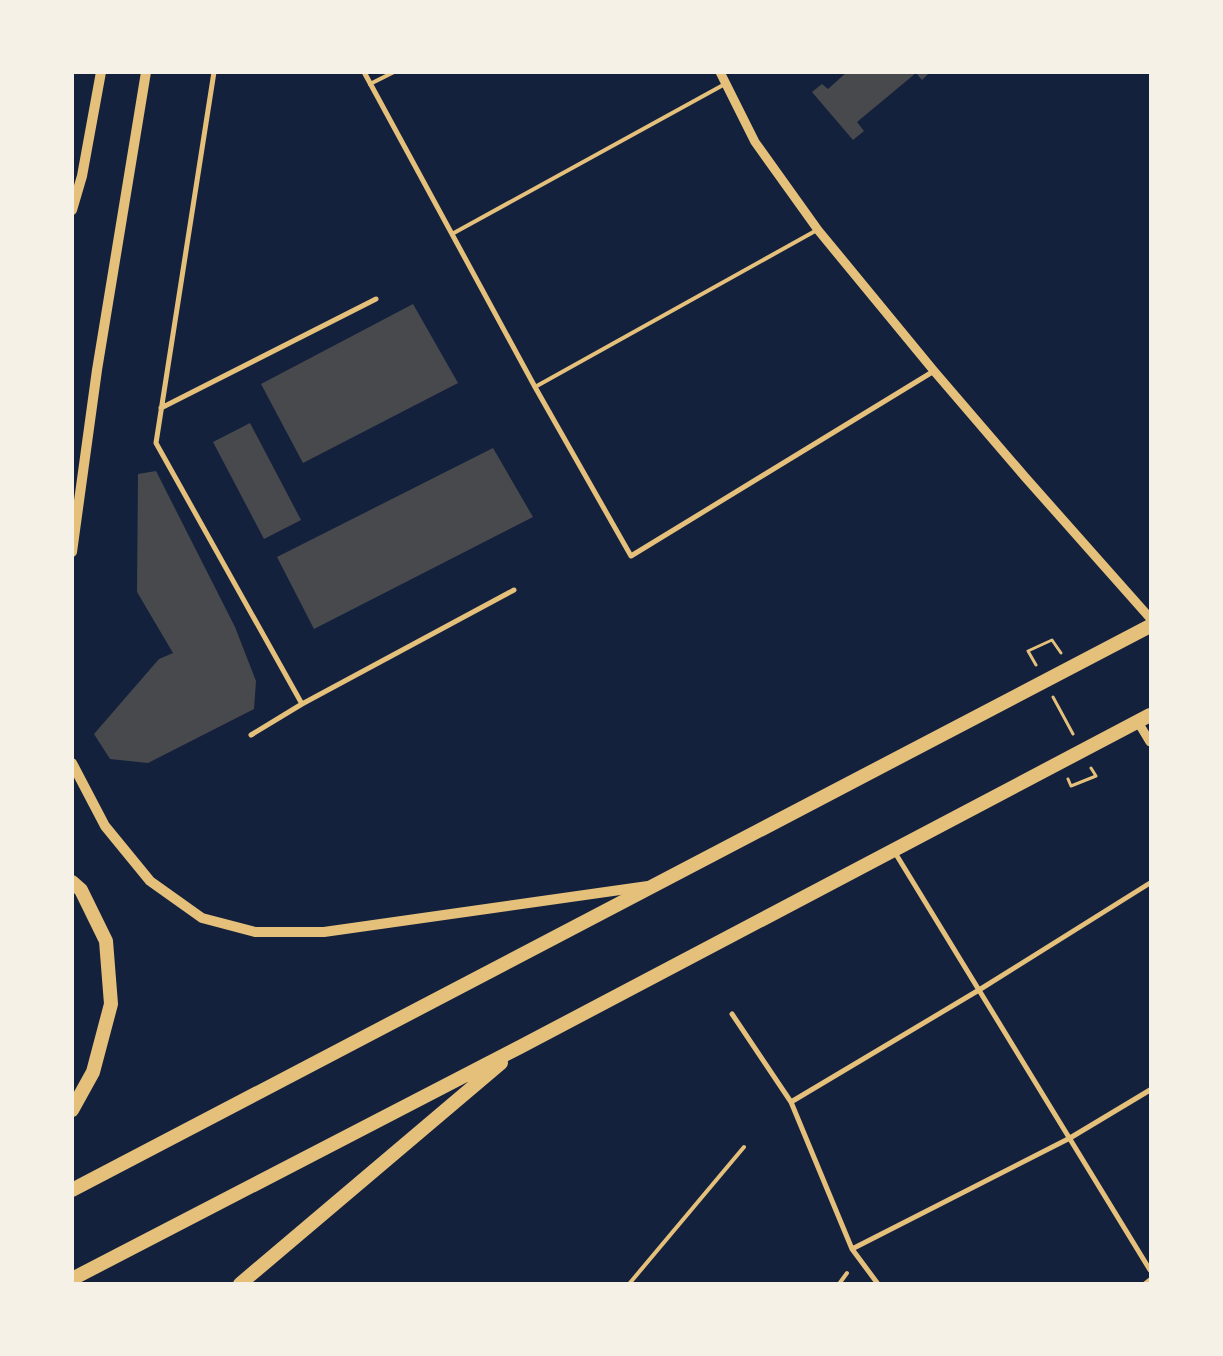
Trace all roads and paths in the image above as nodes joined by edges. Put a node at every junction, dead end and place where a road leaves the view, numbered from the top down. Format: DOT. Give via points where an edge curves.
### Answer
graph roads {
  1 [pos="102,72"];
  2 [pos="146,72"];
  3 [pos="214,72"];
  4 [pos="364,72"];
  5 [pos="394,72"];
  6 [pos="720,72"];
  7 [pos="370,84"];
  8 [pos="725,84"];
  9 [pos="82,176"];
  10 [pos="72,184"];
  11 [pos="72,210"];
  12 [pos="818,230"];
  13 [pos="452,234"];
  14 [pos="376,299"];
  15 [pos="934,371"];
  16 [pos="535,387"];
  17 [pos="161,408"];
  18 [pos="72,552"];
  19 [pos="514,590"];
  20 [pos="1150,618"];
  21 [pos="1150,626"];
  22 [pos="1052,640"];
  23 [pos="1037,668"];
  24 [pos="1050,693"];
  25 [pos="302,704"];
  26 [pos="1150,715"];
  27 [pos="1138,722"];
  28 [pos="251,735"];
  29 [pos="1073,735"];
  30 [pos="1150,742"];
  31 [pos="1087,760"];
  32 [pos="72,762"];
  33 [pos="1071,786"];
  34 [pos="893,851"];
  35 [pos="72,882"];
  36 [pos="1150,883"];
  37 [pos="658,885"];
  38 [pos="979,990"];
  39 [pos="732,1014"];
  40 [pos="520,1047"];
  41 [pos="1150,1090"];
  42 [pos="791,1102"];
  43 [pos="72,1110"];
  44 [pos="1070,1138"];
  45 [pos="744,1147"];
  46 [pos="72,1190"];
  47 [pos="852,1249"];
  48 [pos="1150,1270"];
  49 [pos="847,1273"];
  50 [pos="72,1280"];
  51 [pos="1150,1280"];
  52 [pos="240,1284"];
  53 [pos="629,1284"];
  54 [pos="839,1284"];
  55 [pos="878,1284"];
  56 [pos="1145,1284"];
  1 -- 9 [label="main road"];
  2 -- 18 [label="main road" via="97,370"];
  3 -- 17 [label="street"];
  4 -- 7 [label="street"];
  5 -- 7 [label="lane"];
  6 -- 8 [label="street"];
  7 -- 13 [label="street"];
  8 -- 12 [label="street" via="755,142"];
  8 -- 13 [label="lane"];
  9 -- 10 [label="lane"];
  9 -- 11 [label="main road"];
  12 -- 15 [label="street"];
  12 -- 16 [label="lane"];
  13 -- 16 [label="street"];
  14 -- 17 [label="street"];
  15 -- 16 [label="street" via="631,556"];
  15 -- 20 [label="street"];
  17 -- 25 [label="street" via="156,443"];
  19 -- 25 [label="street"];
  21 -- 37 [label="highway"];
  22 -- 23 [label="path" via="1028,651"];
  24 -- 29 [label="path"];
  25 -- 28 [label="street"];
  26 -- 27 [label="highway"];
  27 -- 30 [label="street"];
  27 -- 34 [label="highway"];
  31 -- 33 [label="path" via="1096,776"];
  32 -- 37 [label="main road" via="105,826 150,881 202,918 255,932 324,932"];
  34 -- 38 [label="street"];
  34 -- 40 [label="highway"];
  35 -- 43 [label="highway" via="81,890 106,941 110,1004 93,1072"];
  36 -- 38 [label="street"];
  37 -- 46 [label="highway"];
  38 -- 42 [label="street"];
  38 -- 44 [label="street"];
  39 -- 42 [label="street"];
  40 -- 50 [label="highway"];
  40 -- 52 [label="highway"];
  41 -- 44 [label="street"];
  42 -- 47 [label="street"];
  44 -- 47 [label="street"];
  44 -- 48 [label="street"];
  45 -- 53 [label="lane"];
  47 -- 55 [label="street"];
  49 -- 54 [label="lane"];
  51 -- 56 [label="street"];
}
